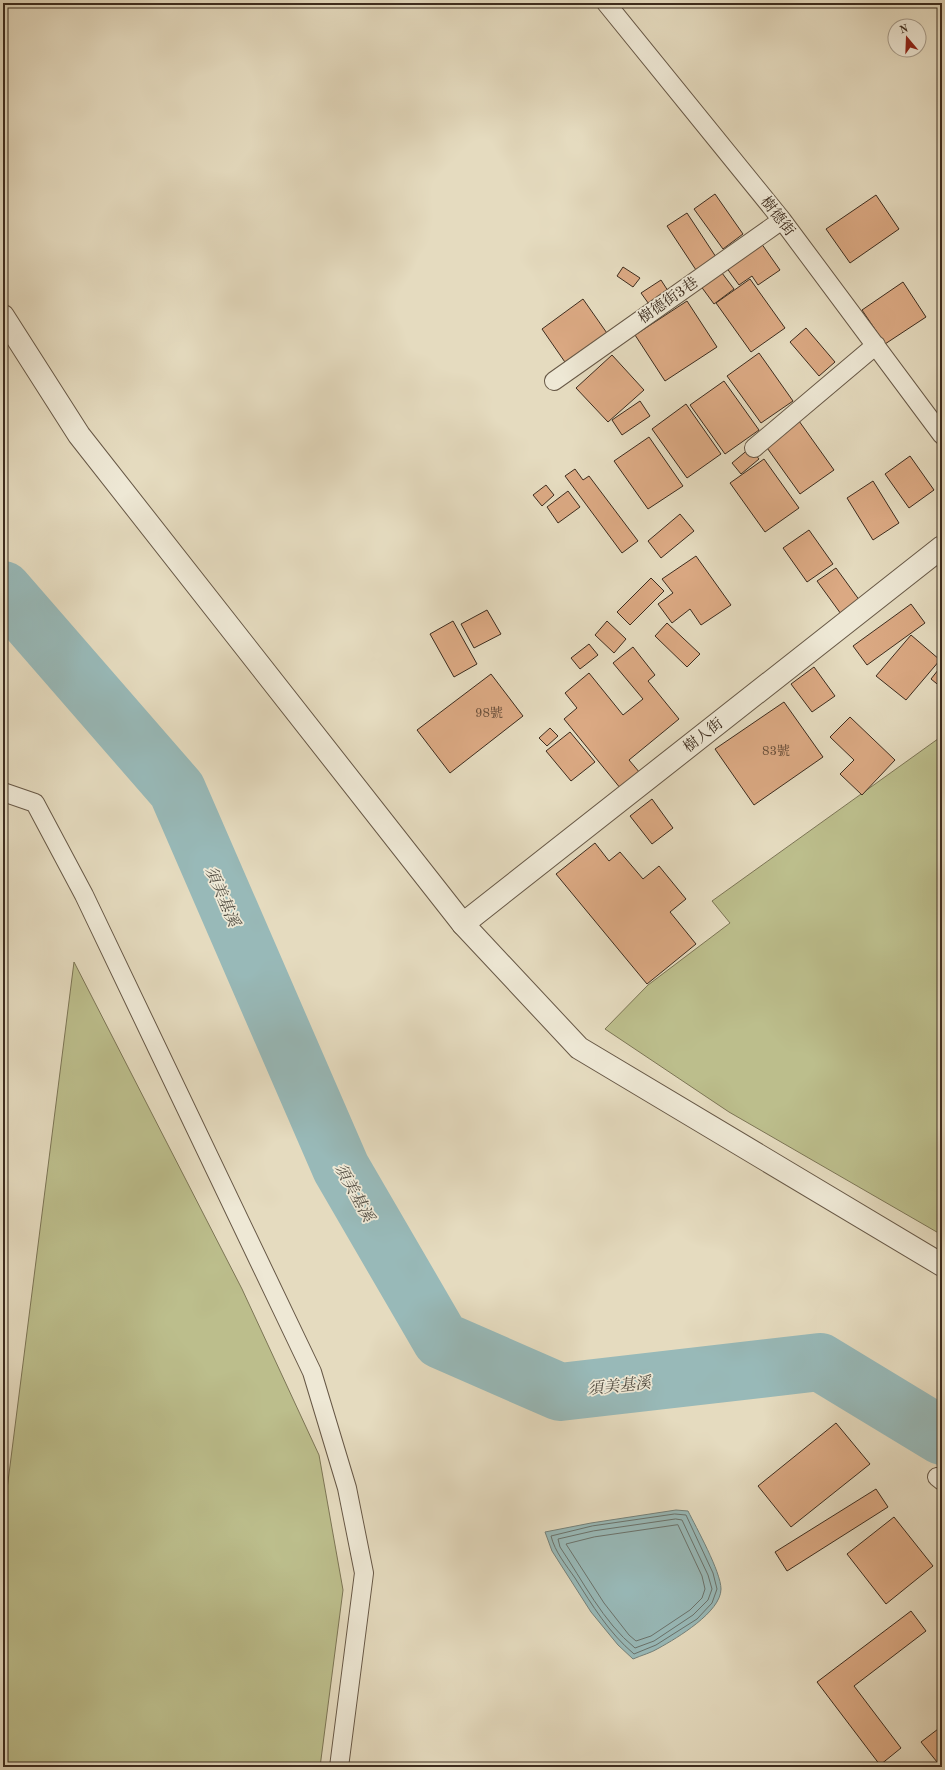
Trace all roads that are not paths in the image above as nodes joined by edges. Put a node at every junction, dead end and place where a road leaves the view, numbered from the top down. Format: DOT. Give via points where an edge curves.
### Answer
graph roads {
  1 [pos="606,3"];
  2 [pos="782,220"];
  3 [pos="3,316"];
  4 [pos="876,345"];
  5 [pos="554,381"];
  6 [pos="942,435"];
  7 [pos="754,448"];
  8 [pos="942,547"];
  9 [pos="3,792"];
  10 [pos="463,924"];
  11 [pos="942,1265"];
  12 [pos="339,1767"];
  1 -- 2 [label="lane, 樹德街"];
  2 -- 4 [label="lane, 樹德街"];
  2 -- 5 [label="lane, 樹德街3巷"];
  3 -- 10 [label="street" via="79,435"];
  4 -- 6 [label="lane, 樹德街"];
  4 -- 7 [label="lane"];
  8 -- 10 [label="street, 樹人街"];
  9 -- 12 [label="lane" via="35,802 84,895 312,1372 346,1488 364,1573"];
  10 -- 11 [label="street" via="579,1048"];
}
